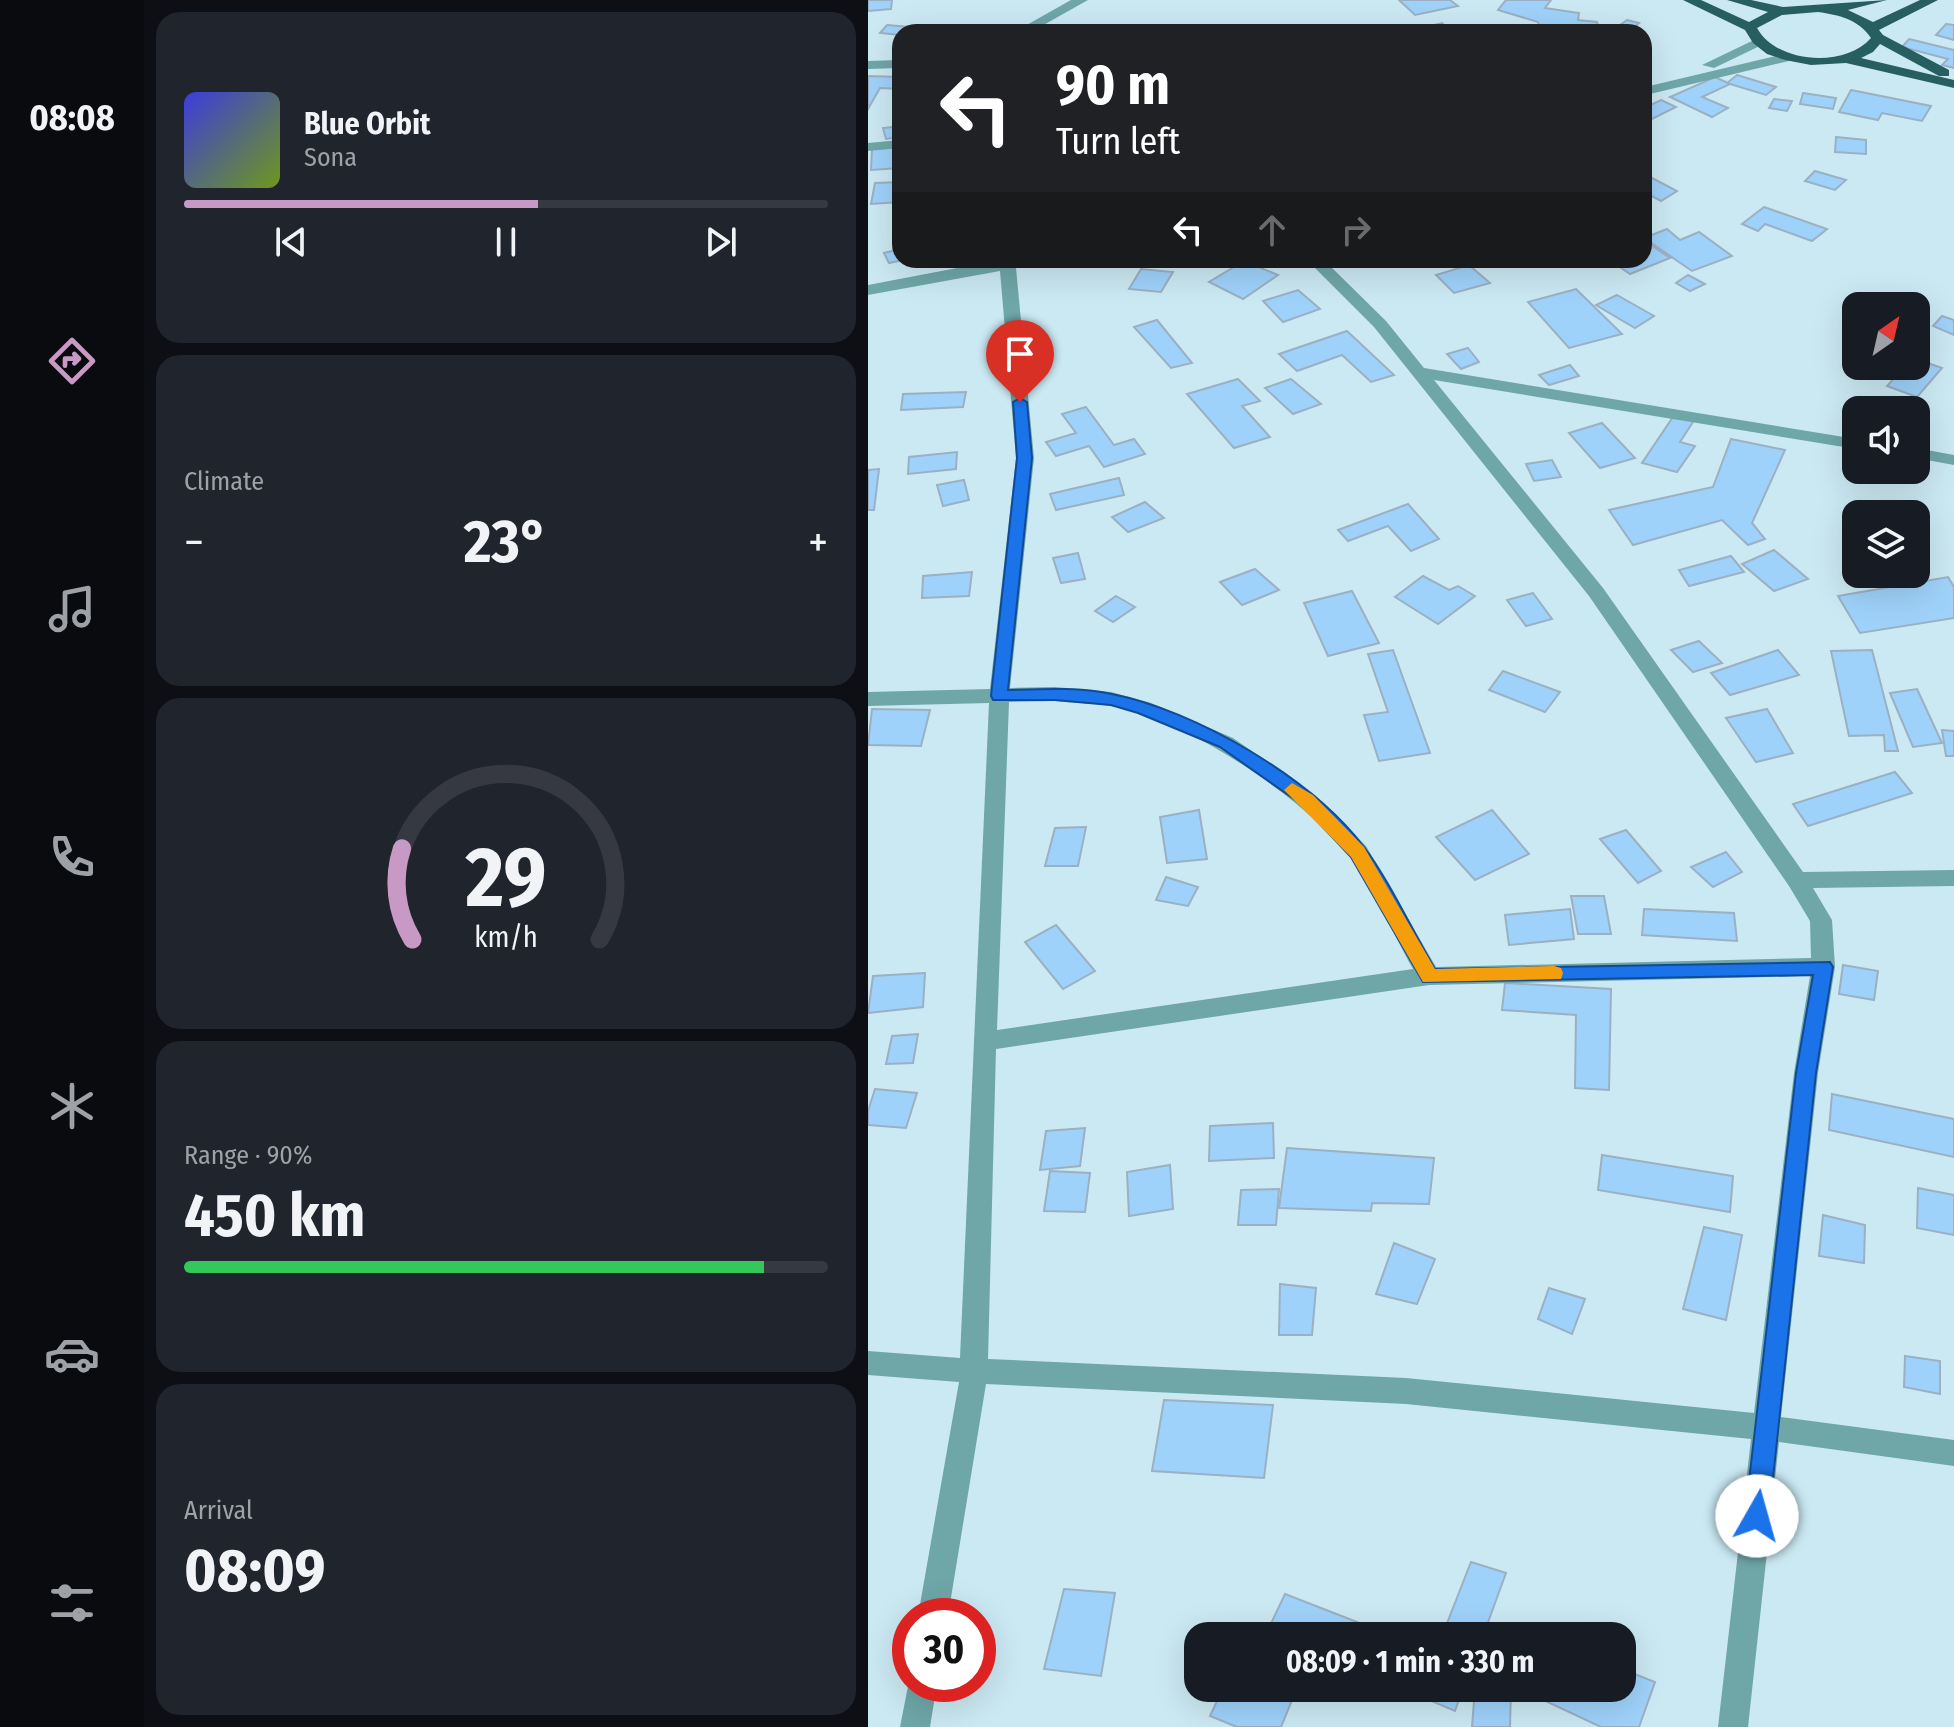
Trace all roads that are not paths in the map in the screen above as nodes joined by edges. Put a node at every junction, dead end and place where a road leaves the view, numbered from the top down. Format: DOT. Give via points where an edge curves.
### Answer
graph roads {
  1 [pos="1081,0"];
  2 [pos="1690,0"];
  3 [pos="1734,0"];
  4 [pos="1880,0"];
  5 [pos="1931,0"];
  6 [pos="1832,9"];
  7 [pos="1778,10"];
  8 [pos="1036,24"];
  9 [pos="1750,27"];
  10 [pos="1876,32"];
  11 [pos="1759,43"];
  12 [pos="1788,57"];
  13 [pos="1848,59"];
  14 [pos="892,64"];
  15 [pos="868,65"];
  16 [pos="1954,81"];
  17 [pos="1652,89"];
  18 [pos="1652,90"];
  19 [pos="892,145"];
  20 [pos="868,147"];
  21 [pos="982,268"];
  22 [pos="1008,268"];
  23 [pos="1323,268"];
  24 [pos="868,290"];
  25 [pos="1419,372"];
  26 [pos="1842,442"];
  27 [pos="1930,456"];
  28 [pos="1954,460"];
  29 [pos="999,696"];
  30 [pos="868,699"];
  31 [pos="1954,878"];
  32 [pos="1797,880"];
  33 [pos="1823,967"];
  34 [pos="1429,976"];
  35 [pos="986,1041"];
  36 [pos="868,1363"];
  37 [pos="974,1373"];
  38 [pos="1767,1426"];
  39 [pos="1954,1453"];
  40 [pos="936,1598"];
  41 [pos="919,1702"];
  42 [pos="915,1727"];
  43 [pos="1733,1727"];
  1 -- 8 [label="street"];
  2 -- 9 [label="highway"];
  3 -- 7 [label="highway"];
  4 -- 6 [label="highway"];
  5 -- 10 [label="highway"];
  6 -- 7 [label="highway"];
  6 -- 10 [label="highway"];
  7 -- 9 [label="highway"];
  9 -- 11 [label="highway"];
  10 -- 13 [label="highway" via="1874,46"];
  10 -- 16 [label="highway"];
  11 -- 12 [label="highway"];
  11 -- 17 [label="street"];
  12 -- 13 [label="highway"];
  12 -- 18 [label="street"];
  13 -- 16 [label="highway"];
  14 -- 15 [label="street"];
  19 -- 20 [label="street"];
  21 -- 24 [label="street"];
  22 -- 29 [label="street" via="1025,458"];
  23 -- 25 [label="street"];
  25 -- 26 [label="street"];
  25 -- 32 [label="street" via="1596,592"];
  27 -- 28 [label="street"];
  29 -- 30 [label="street"];
  29 -- 34 [label="street" via="1111,699 1226,743 1307,800 1358,852"];
  29 -- 35 [label="street"];
  31 -- 32 [label="street"];
  32 -- 33 [label="street" via="1821,920"];
  33 -- 34 [label="street"];
  33 -- 38 [label="street" via="1806,1073"];
  34 -- 35 [label="street"];
  35 -- 37 [label="street"];
  36 -- 37 [label="street"];
  37 -- 38 [label="street" via="1406,1391"];
  37 -- 40 [label="street"];
  38 -- 39 [label="street"];
  38 -- 43 [label="street"];
  41 -- 42 [label="street"];
}
